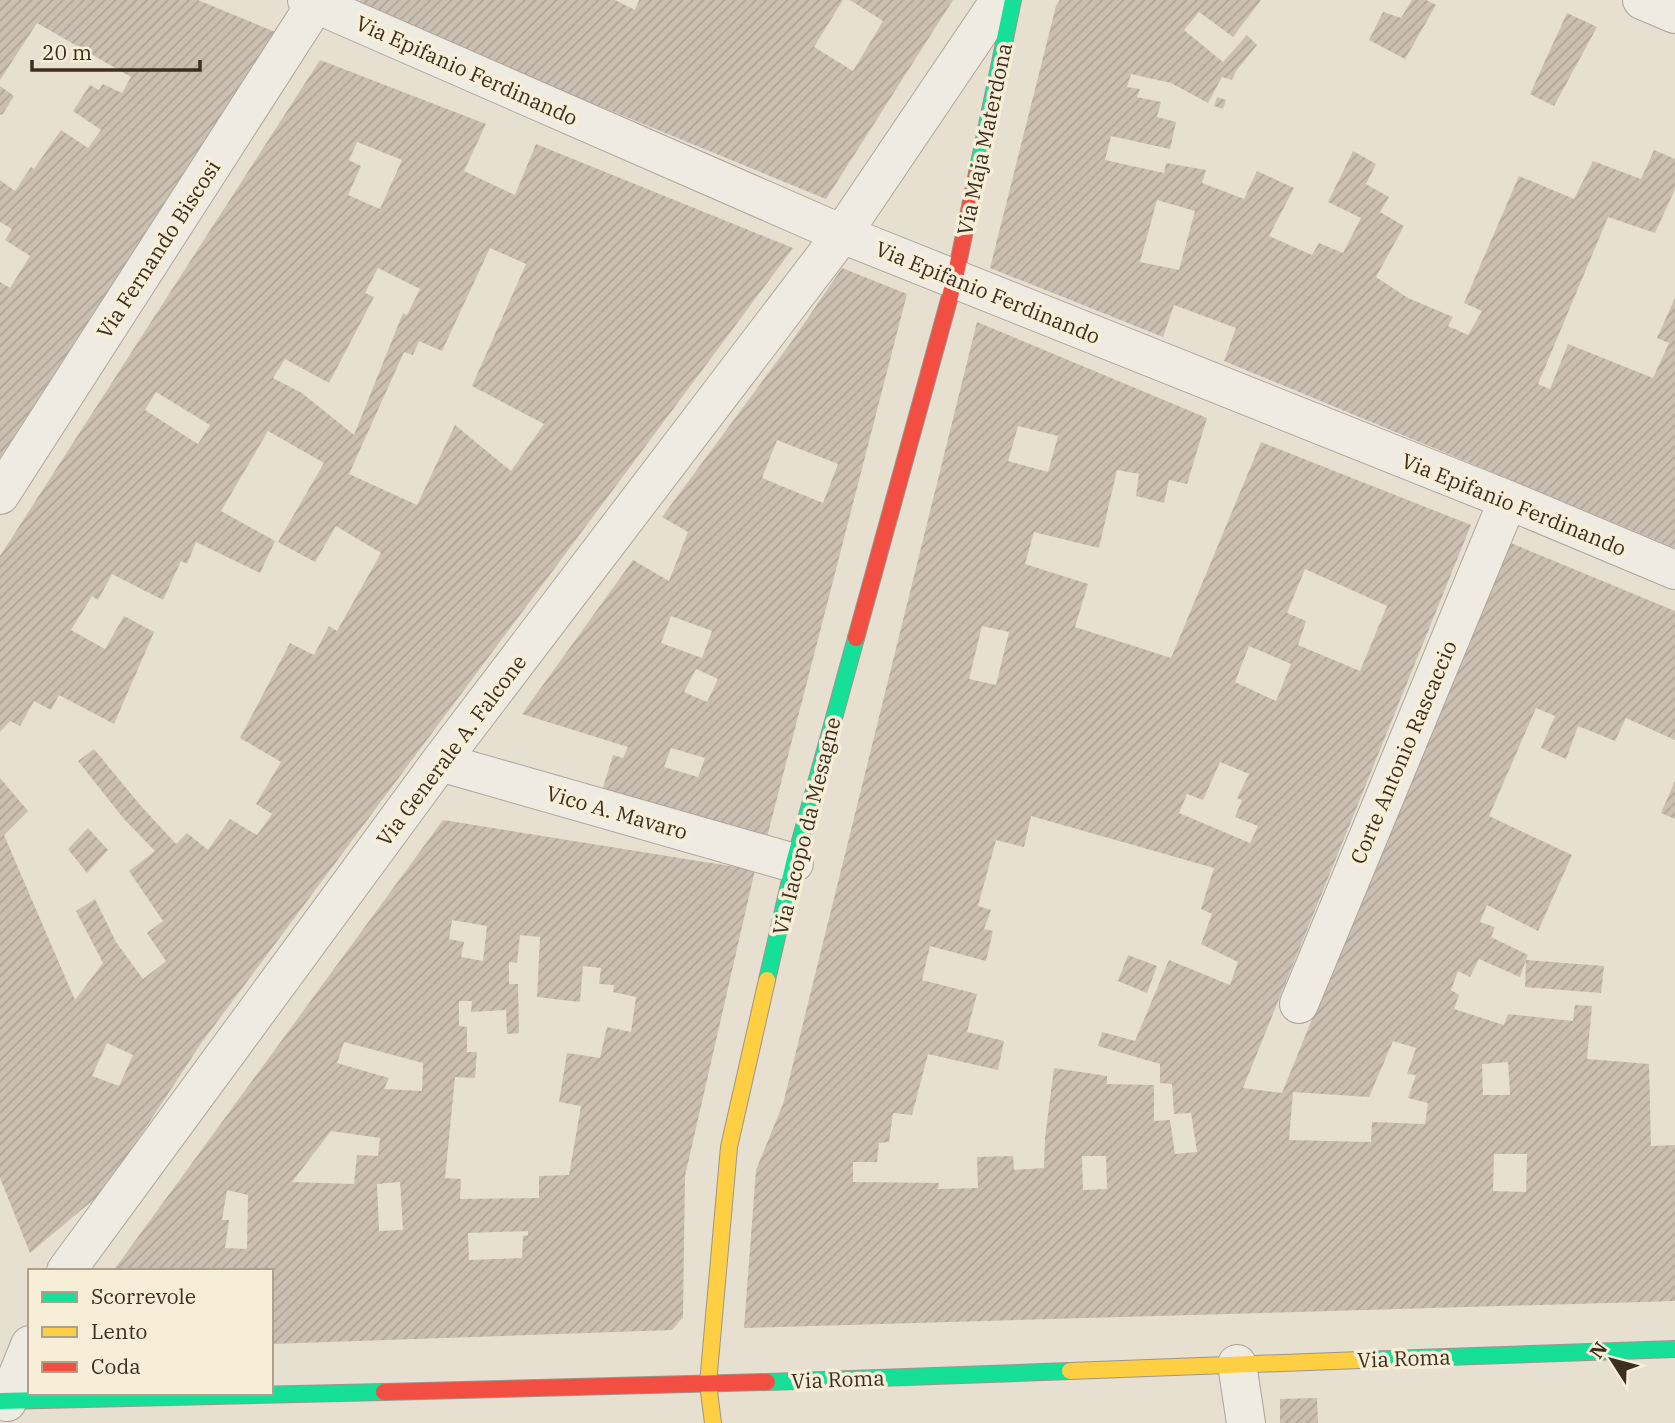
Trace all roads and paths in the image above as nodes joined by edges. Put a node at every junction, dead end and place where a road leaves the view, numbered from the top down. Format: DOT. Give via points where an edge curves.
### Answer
graph roads {
  1 [pos="1000,0"];
  2 [pos="1013,0"];
  3 [pos="1642,0"];
  4 [pos="314,1"];
  5 [pos="1675,14"];
  6 [pos="842,234"];
  7 [pos="955,278"];
  8 [pos="0,495"];
  9 [pos="1508,500"];
  10 [pos="1675,570"];
  11 [pos="440,762"];
  12 [pos="794,863"];
  13 [pos="1299,1004"];
  14 [pos="67,1269"];
  15 [pos="28,1349"];
  16 [pos="1675,1349"];
  17 [pos="1237,1364"];
  18 [pos="708,1384"];
  19 [pos="3,1402"];
  20 [pos="713,1423"];
  21 [pos="1246,1423"];
  1 -- 6 [label="street, Via Maja Materdona"];
  2 -- 7 [label="street, Via Maja Materdona"];
  3 -- 5 [label="street"];
  4 -- 6 [label="street, Via Epifanio Ferdinando"];
  4 -- 8 [label="street, Via Fernando Biscosi"];
  6 -- 7 [label="street, Via Epifanio Ferdinando"];
  6 -- 11 [label="street, Via Generale A. Falcone"];
  7 -- 9 [label="street, Via Epifanio Ferdinando"];
  7 -- 12 [label="street, Via Iacopo da Mesagne"];
  9 -- 10 [label="street, Via Epifanio Ferdinando"];
  9 -- 13 [label="street, Corte Antonio Rascaccio"];
  11 -- 12 [label="street, Vico A. Mavaro"];
  11 -- 14 [label="street, Via Generale A. Falcone"];
  12 -- 18 [label="street, Via Iacopo da Mesagne" via="729,1147"];
  15 -- 19 [label="street"];
  16 -- 17 [label="street, Via Roma"];
  17 -- 18 [label="street, Via Roma"];
  17 -- 21 [label="street"];
  18 -- 19 [label="street, Via Roma"];
  18 -- 20 [label="street, Via Iacopo da Mesagne"];
}
